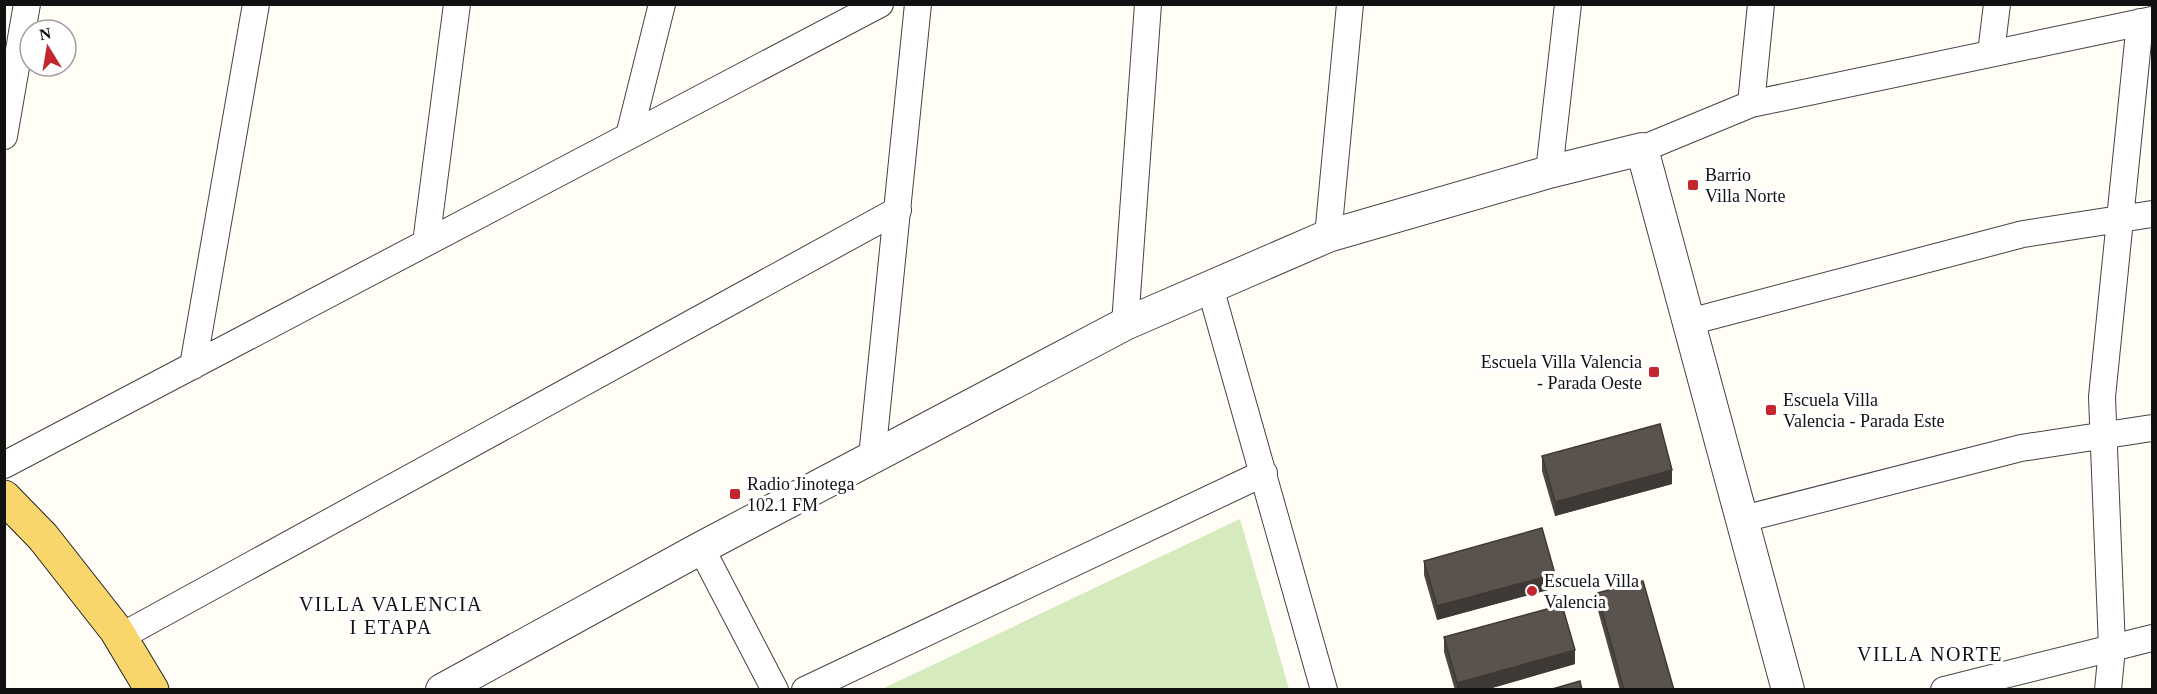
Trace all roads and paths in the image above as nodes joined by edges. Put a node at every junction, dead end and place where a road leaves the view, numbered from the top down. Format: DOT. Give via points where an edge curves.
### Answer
graph roads {
  1 [pos="27,4"];
  2 [pos="256,4"];
  3 [pos="456,4"];
  4 [pos="662,4"];
  5 [pos="880,4"];
  6 [pos="918,4"];
  7 [pos="1148,4"];
  8 [pos="1350,4"];
  9 [pos="1568,4"];
  10 [pos="1761,4"];
  11 [pos="1997,4"];
  12 [pos="2146,21"];
  13 [pos="1991,54"];
  14 [pos="1751,104"];
  15 [pos="4,136"];
  16 [pos="629,136"];
  17 [pos="1642,149"];
  18 [pos="1550,172"];
  19 [pos="898,210"];
  20 [pos="2152,214"];
  21 [pos="2121,219"];
  22 [pos="1328,236"];
  23 [pos="426,243"];
  24 [pos="1210,287"];
  25 [pos="1689,322"];
  26 [pos="1125,324"];
  27 [pos="193,366"];
  28 [pos="2152,428"];
  29 [pos="2104,435"];
  30 [pos="872,457"];
  31 [pos="4,465"];
  32 [pos="1264,473"];
  33 [pos="4,497"];
  34 [pos="1743,519"];
  35 [pos="701,548"];
  36 [pos="120,637"];
  37 [pos="2152,638"];
  38 [pos="2112,648"];
  39 [pos="152,690"];
  40 [pos="442,690"];
  41 [pos="775,690"];
  42 [pos="805,690"];
  43 [pos="1324,690"];
  44 [pos="1788,690"];
  45 [pos="1944,690"];
  46 [pos="2108,690"];
  1 -- 15 [label="street"];
  2 -- 27 [label="street"];
  3 -- 23 [label="street"];
  4 -- 16 [label="street"];
  5 -- 16 [label="street"];
  6 -- 19 [label="street"];
  7 -- 26 [label="street"];
  8 -- 22 [label="street"];
  9 -- 18 [label="street"];
  10 -- 14 [label="street"];
  11 -- 13 [label="street"];
  12 -- 13 [label="street"];
  12 -- 21 [label="street"];
  13 -- 14 [label="street"];
  14 -- 17 [label="street"];
  16 -- 23 [label="street"];
  17 -- 18 [label="street"];
  17 -- 25 [label="street"];
  18 -- 22 [label="street"];
  19 -- 30 [label="street"];
  19 -- 36 [label="street"];
  20 -- 21 [label="street"];
  21 -- 25 [label="street" via="2023,234"];
  21 -- 29 [label="street" via="2102,397"];
  22 -- 24 [label="street"];
  23 -- 27 [label="street"];
  24 -- 26 [label="street"];
  24 -- 32 [label="street"];
  25 -- 34 [label="street"];
  26 -- 30 [label="street"];
  27 -- 31 [label="street"];
  28 -- 29 [label="street"];
  29 -- 34 [label="street" via="2021,448"];
  29 -- 38 [label="street"];
  30 -- 35 [label="street"];
  32 -- 42 [label="street"];
  32 -- 43 [label="street"];
  33 -- 36 [label="main road" via="43,537"];
  34 -- 44 [label="street"];
  35 -- 40 [label="street"];
  35 -- 41 [label="street"];
  36 -- 39 [label="main road"];
  37 -- 38 [label="street"];
  38 -- 45 [label="street"];
  38 -- 46 [label="street"];
}
